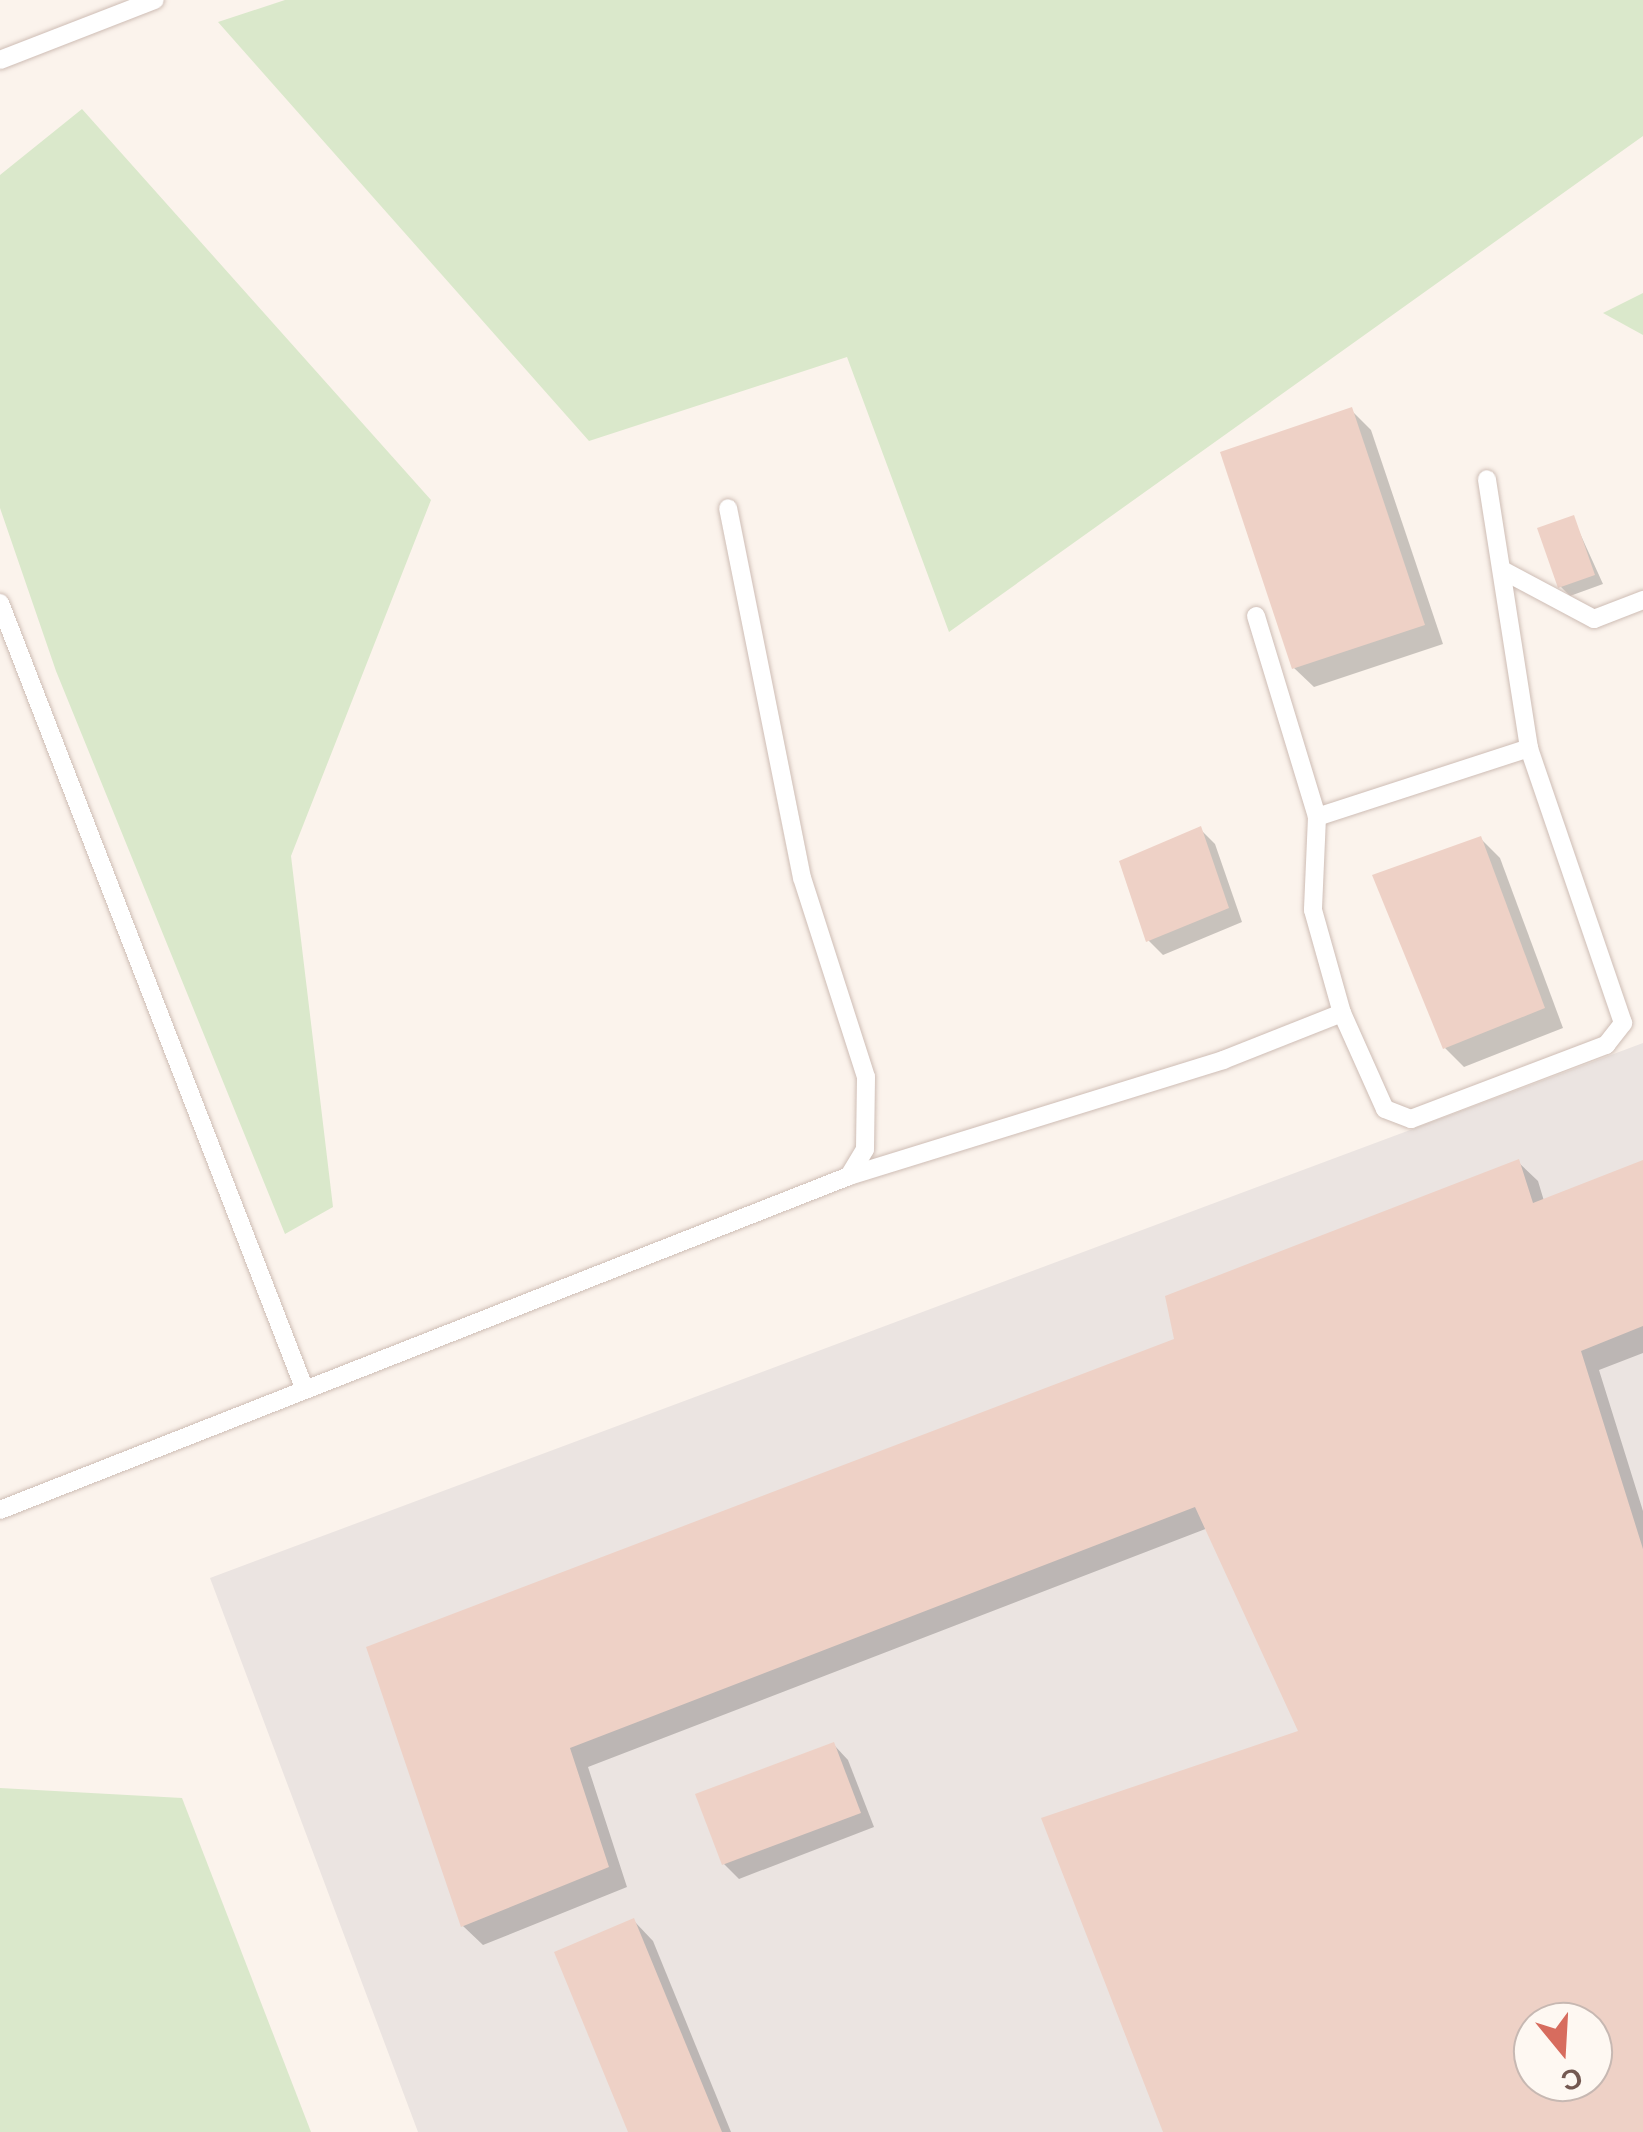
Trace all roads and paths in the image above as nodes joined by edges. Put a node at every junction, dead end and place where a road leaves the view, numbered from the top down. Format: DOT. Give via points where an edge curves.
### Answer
graph roads {
  1 [pos="156,0"];
  2 [pos="0,60"];
  3 [pos="1487,478"];
  4 [pos="728,508"];
  5 [pos="1504,570"];
  6 [pos="1643,600"];
  7 [pos="0,604"];
  8 [pos="1256,616"];
  9 [pos="1529,748"];
  10 [pos="1317,817"];
  11 [pos="1342,1013"];
  12 [pos="849,1176"];
  13 [pos="305,1390"];
  14 [pos="0,1510"];
  1 -- 2 [label="lane"];
  3 -- 5 [label="lane"];
  4 -- 12 [label="lane" via="802,878 866,1076 865,1150"];
  5 -- 6 [label="lane" via="1594,619"];
  5 -- 9 [label="lane"];
  7 -- 13 [label="lane"];
  8 -- 10 [label="lane"];
  9 -- 10 [label="lane"];
  9 -- 11 [label="lane" via="1623,1023 1606,1046 1411,1118 1385,1109"];
  10 -- 11 [label="lane" via="1314,910"];
  11 -- 12 [label="lane" via="1223,1060"];
  12 -- 13 [label="lane"];
  13 -- 14 [label="lane"];
}
